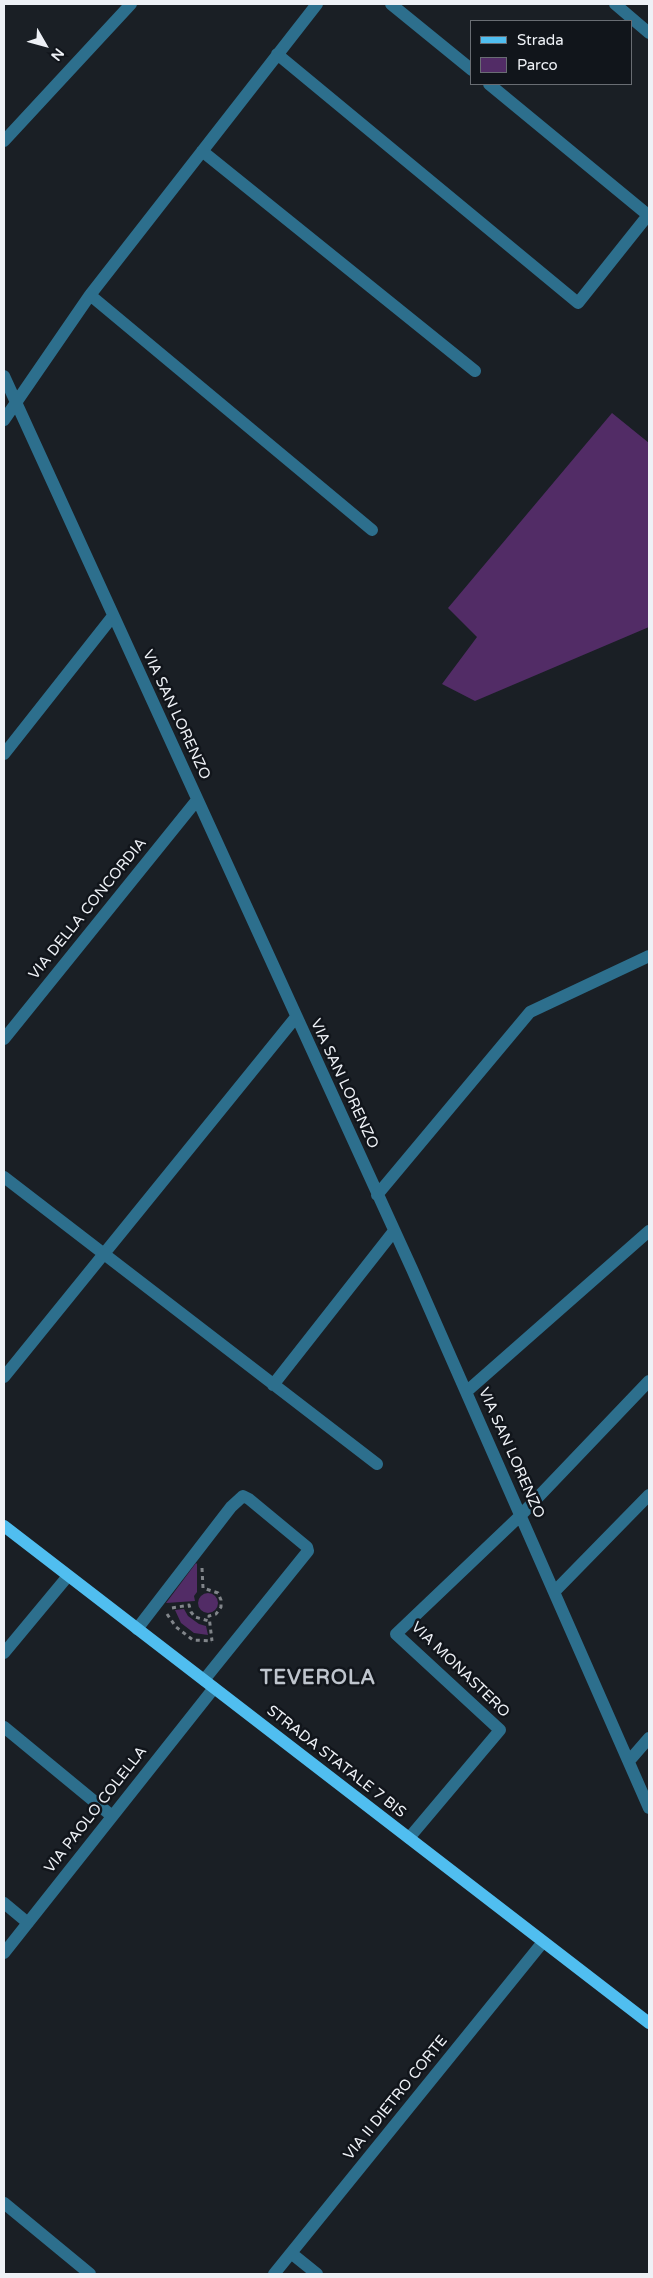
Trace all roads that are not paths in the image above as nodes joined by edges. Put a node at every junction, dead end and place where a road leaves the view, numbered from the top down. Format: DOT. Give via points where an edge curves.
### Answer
graph roads {
  1 [pos="131,4"];
  2 [pos="317,4"];
  3 [pos="391,4"];
  4 [pos="615,4"];
  5 [pos="649,33"];
  6 [pos="278,54"];
  7 [pos="470,68"];
  8 [pos="490,85"];
  9 [pos="4,142"];
  10 [pos="202,151"];
  11 [pos="649,215"];
  12 [pos="90,295"];
  13 [pos="475,371"];
  14 [pos="4,376"];
  15 [pos="16,403"];
  16 [pos="4,420"];
  17 [pos="372,530"];
  18 [pos="113,616"];
  19 [pos="4,754"];
  20 [pos="196,800"];
  21 [pos="649,956"];
  22 [pos="296,1017"];
  23 [pos="4,1039"];
  24 [pos="4,1177"];
  25 [pos="377,1194"];
  26 [pos="394,1231"];
  27 [pos="649,1231"];
  28 [pos="104,1254"];
  29 [pos="4,1377"];
  30 [pos="649,1381"];
  31 [pos="273,1384"];
  32 [pos="466,1392"];
  33 [pos="377,1464"];
  34 [pos="649,1495"];
  35 [pos="521,1515"];
  36 [pos="4,1526"];
  37 [pos="68,1576"];
  38 [pos="554,1592"];
  39 [pos="137,1629"];
  40 [pos="4,1653"];
  41 [pos="209,1684"];
  42 [pos="4,1727"];
  43 [pos="649,1738"];
  44 [pos="629,1760"];
  45 [pos="649,1808"];
  46 [pos="112,1816"];
  47 [pos="409,1838"];
  48 [pos="4,1903"];
  49 [pos="28,1923"];
  50 [pos="543,1942"];
  51 [pos="4,1953"];
  52 [pos="649,2023"];
  53 [pos="4,2203"];
  54 [pos="291,2253"];
  55 [pos="90,2274"];
  56 [pos="274,2274"];
  57 [pos="317,2274"];
  1 -- 9 [label="street"];
  2 -- 6 [label="street"];
  3 -- 7 [label="street"];
  4 -- 5 [label="street"];
  6 -- 10 [label="street"];
  6 -- 11 [label="street" via="578,303"];
  8 -- 11 [label="street"];
  10 -- 12 [label="street"];
  10 -- 13 [label="street"];
  12 -- 15 [label="street"];
  12 -- 17 [label="street"];
  14 -- 15 [label="street, VIA SAN LORENZO"];
  15 -- 16 [label="street"];
  15 -- 18 [label="street, VIA SAN LORENZO"];
  18 -- 19 [label="street"];
  18 -- 20 [label="street, VIA SAN LORENZO"];
  20 -- 22 [label="street, VIA SAN LORENZO"];
  20 -- 23 [label="street, VIA DELLA CONCORDIA"];
  21 -- 25 [label="street" via="530,1012"];
  22 -- 25 [label="street, VIA SAN LORENZO"];
  22 -- 28 [label="street"];
  24 -- 28 [label="street"];
  25 -- 26 [label="street, VIA SAN LORENZO"];
  26 -- 31 [label="street"];
  26 -- 32 [label="street, VIA SAN LORENZO"];
  27 -- 32 [label="street"];
  28 -- 29 [label="street"];
  28 -- 31 [label="street"];
  30 -- 35 [label="street"];
  31 -- 33 [label="street"];
  32 -- 35 [label="street, VIA SAN LORENZO"];
  34 -- 38 [label="street"];
  35 -- 38 [label="street, VIA SAN LORENZO"];
  35 -- 47 [label="street, VIA MONASTERO" via="396,1634 500,1730"];
  36 -- 37 [label="main road, STRADA STATALE 7 BIS"];
  37 -- 39 [label="main road, STRADA STATALE 7 BIS"];
  37 -- 40 [label="street"];
  38 -- 44 [label="street, VIA SAN LORENZO"];
  39 -- 41 [label="main road, STRADA STATALE 7 BIS"];
  39 -- 41 [label="street, VIA PAOLO COLELLA" via="231,1507 243,1496 249,1499 308,1551"];
  41 -- 46 [label="street, VIA PAOLO COLELLA"];
  41 -- 47 [label="main road, STRADA STATALE 7 BIS"];
  42 -- 46 [label="street"];
  43 -- 44 [label="street"];
  44 -- 45 [label="street, VIA SAN LORENZO"];
  46 -- 49 [label="street, VIA PAOLO COLELLA"];
  47 -- 50 [label="main road, STRADA STATALE 7 BIS"];
  48 -- 49 [label="street"];
  49 -- 51 [label="street, VIA PAOLO COLELLA"];
  50 -- 52 [label="main road, STRADA STATALE 7 BIS"];
  50 -- 54 [label="street, VIA II DIETRO CORTE"];
  53 -- 55 [label="street"];
  54 -- 56 [label="street, VIA II DIETRO CORTE"];
  54 -- 57 [label="street"];
}
